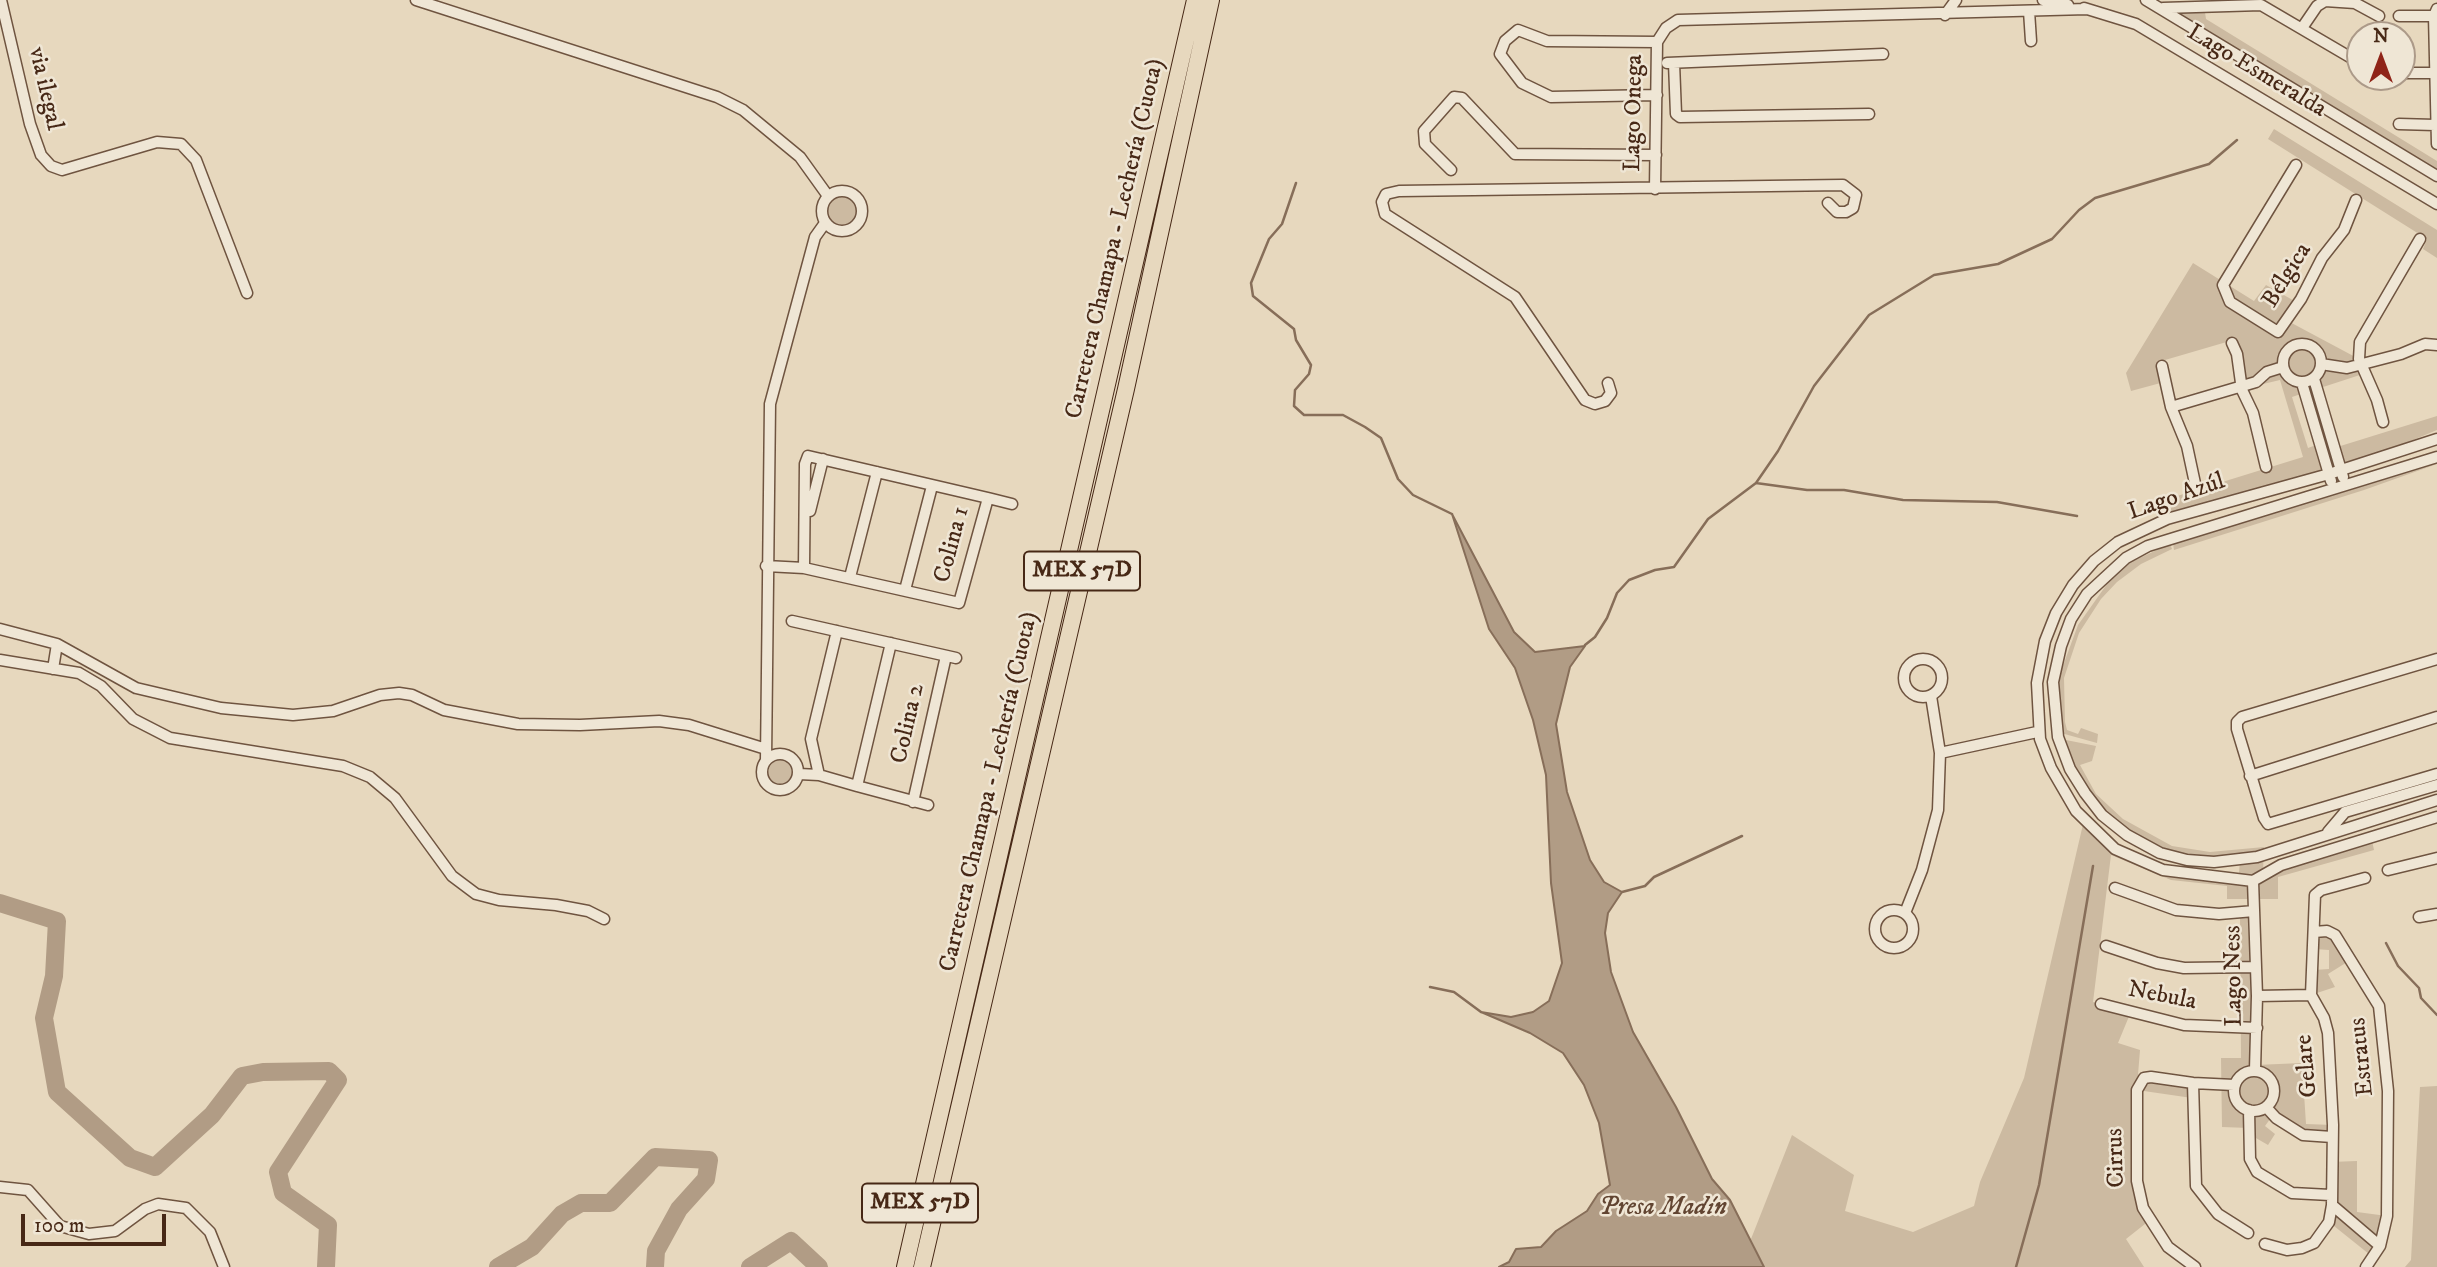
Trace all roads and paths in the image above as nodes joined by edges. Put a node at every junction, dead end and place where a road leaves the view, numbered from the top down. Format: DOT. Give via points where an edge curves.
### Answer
graph roads {
  1 [pos="1,0"];
  2 [pos="416,0"];
  3 [pos="1195,0"];
  4 [pos="1211,0"];
  5 [pos="1956,0"];
  6 [pos="2043,0"];
  7 [pos="2146,0"];
  8 [pos="2163,8"];
  9 [pos="2087,9"];
  10 [pos="2029,11"];
  11 [pos="2436,12"];
  12 [pos="1945,15"];
  13 [pos="2379,16"];
  14 [pos="2399,16"];
  15 [pos="2302,29"];
  16 [pos="2031,41"];
  17 [pos="1657,42"];
  18 [pos="1883,54"];
  19 [pos="2346,55"];
  20 [pos="1674,63"];
  21 [pos="1657,64"];
  22 [pos="2435,68"];
  23 [pos="2416,71"];
  24 [pos="1657,95"];
  25 [pos="2436,108"];
  26 [pos="1869,114"];
  27 [pos="2399,124"];
  28 [pos="2435,125"];
  29 [pos="2437,144"];
  30 [pos="1656,155"];
  31 [pos="2297,165"];
  32 [pos="1451,170"];
  33 [pos="2437,176"];
  34 [pos="1655,189"];
  35 [pos="828,196"];
  36 [pos="2356,200"];
  37 [pos="1828,203"];
  38 [pos="2437,204"];
  39 [pos="825,223"];
  40 [pos="2420,239"];
  41 [pos="247,293"];
  42 [pos="2278,332"];
  43 [pos="2232,344"];
  44 [pos="2437,345"];
  45 [pos="2288,349"];
  46 [pos="2321,364"];
  47 [pos="2362,365"];
  48 [pos="2162,366"];
  49 [pos="2283,367"];
  50 [pos="2314,379"];
  51 [pos="1608,383"];
  52 [pos="2302,383"];
  53 [pos="2241,386"];
  54 [pos="2171,407"];
  55 [pos="2383,422"];
  56 [pos="2437,439"];
  57 [pos="2437,457"];
  58 [pos="823,459"];
  59 [pos="2266,467"];
  60 [pos="2341,470"];
  61 [pos="877,472"];
  62 [pos="2329,474"];
  63 [pos="932,486"];
  64 [pos="2346,486"];
  65 [pos="2196,488"];
  66 [pos="2334,490"];
  67 [pos="988,498"];
  68 [pos="1012,504"];
  69 [pos="806,527"];
  70 [pos="766,566"];
  71 [pos="804,568"];
  72 [pos="850,577"];
  73 [pos="905,590"];
  74 [pos="959,603"];
  75 [pos="971,607"];
  76 [pos="792,621"];
  77 [pos="0,629"];
  78 [pos="837,631"];
  79 [pos="891,643"];
  80 [pos="57,644"];
  81 [pos="2437,659"];
  82 [pos="0,660"];
  83 [pos="54,669"];
  84 [pos="1931,696"];
  85 [pos="2437,717"];
  86 [pos="2054,721"];
  87 [pos="2038,731"];
  88 [pos="2058,737"];
  89 [pos="1940,753"];
  90 [pos="766,755"];
  91 [pos="814,756"];
  92 [pos="798,769"];
  93 [pos="2437,774"];
  94 [pos="820,775"];
  95 [pos="2250,776"];
  96 [pos="2437,785"];
  97 [pos="857,786"];
  98 [pos="2399,791"];
  99 [pos="2437,800"];
  100 [pos="913,802"];
  101 [pos="928,805"];
  102 [pos="2437,817"];
  103 [pos="2328,832"];
  104 [pos="2257,857"];
  105 [pos="2437,858"];
  106 [pos="2240,860"];
  107 [pos="2388,870"];
  108 [pos="2365,878"];
  109 [pos="2253,881"];
  110 [pos="2115,888"];
  111 [pos="2254,909"];
  112 [pos="1905,913"];
  113 [pos="2437,914"];
  114 [pos="2419,917"];
  115 [pos="604,919"];
  116 [pos="2314,932"];
  117 [pos="2106,946"];
  118 [pos="2256,967"];
  119 [pos="2311,995"];
  120 [pos="2257,996"];
  121 [pos="2101,1004"];
  122 [pos="2257,1028"];
  123 [pos="2255,1070"];
  124 [pos="2193,1083"];
  125 [pos="2234,1084"];
  126 [pos="2266,1107"];
  127 [pos="2249,1110"];
  128 [pos="2332,1138"];
  129 [pos="942,1141"];
  130 [pos="0,1187"];
  131 [pos="2331,1200"];
  132 [pos="2248,1233"];
  133 [pos="2265,1244"];
  134 [pos="2380,1246"];
  135 [pos="224,1267"];
  136 [pos="905,1267"];
  137 [pos="922,1267"];
  138 [pos="2195,1267"];
  139 [pos="2366,1267"];
  1 -- 41 [label="street, via ilegal" via="41,155 62,170 157,142 181,144 207,185"];
  2 -- 35 [label="street" via="717,97 743,110 800,157"];
  3 -- 129 [label="highway, Carretera Chamapa - Lechería (Cuota) / MEX 57D"];
  4 -- 129 [label="highway, Carretera Chamapa - Lechería (Cuota) / MEX 57D" via="1126,389"];
  5 -- 12 [label="street"];
  6 -- 9 [label="street, Lago Esmeralda"];
  7 -- 8 [label="street, Lago Esmeralda"];
  8 -- 15 [label="street" via="2261,5"];
  8 -- 33 [label="street, Lago Esmeralda"];
  9 -- 10 [label="street, Lago Onega"];
  9 -- 38 [label="street, Lago Esmeralda" via="2136,24"];
  10 -- 12 [label="street, Lago Onega"];
  10 -- 16 [label="street"];
  11 -- 14 [label="street"];
  11 -- 22 [label="street"];
  12 -- 17 [label="street, Lago Onega" via="1678,20"];
  13 -- 15 [label="street" via="2355,3 2325,1"];
  15 -- 19 [label="street"];
  17 -- 21 [label="street, Lago Onega"];
  17 -- 24 [label="street" via="1547,41 1518,30 1505,41 1500,54 1522,83 1550,97"];
  18 -- 20 [label="street"];
  20 -- 21 [label="street"];
  20 -- 26 [label="street" via="1676,114 1680,117"];
  21 -- 24 [label="street, Lago Onega"];
  22 -- 23 [label="street"];
  22 -- 25 [label="street"];
  24 -- 30 [label="street, Lago Onega"];
  25 -- 28 [label="street"];
  27 -- 28 [label="street"];
  28 -- 29 [label="street"];
  30 -- 32 [label="street" via="1515,154 1462,98 1454,97 1424,131 1425,144"];
  30 -- 34 [label="street, Lago Onega"];
  31 -- 42 [label="street, Bélgica" via="2223,285 2230,302"];
  34 -- 37 [label="street" via="1843,185 1856,195 1853,208 1846,212 1837,212"];
  34 -- 51 [label="street" via="1399,191 1387,194 1382,202 1385,214 1395,222 1515,297 1585,400 1605,401 1611,393"];
  35 -- 39 [label="street" via="822,204"];
  35 -- 39 [label="street" via="839,190 852,192 861,201 863,213 858,225 848,231 835,231"];
  36 -- 42 [label="street, Bélgica" via="2344,230"];
  39 -- 70 [label="street" via="815,237 770,404"];
  40 -- 47 [label="street" via="2360,342"];
  42 -- 45 [label="street"];
  43 -- 53 [label="street"];
  44 -- 47 [label="street" via="2425,344"];
  45 -- 46 [label="street, Bélgica" via="2307,344 2315,349"];
  45 -- 49 [label="street, Bélgica"];
  46 -- 47 [label="street"];
  46 -- 50 [label="street"];
  47 -- 55 [label="street"];
  48 -- 54 [label="street"];
  49 -- 52 [label="street" via="2288,377"];
  49 -- 53 [label="street"];
  50 -- 52 [label="street"];
  50 -- 60 [label="street"];
  52 -- 62 [label="street"];
  53 -- 54 [label="street"];
  53 -- 59 [label="street" via="2253,413"];
  54 -- 65 [label="street" via="2187,446"];
  56 -- 60 [label="street, Lago Azúl"];
  57 -- 64 [label="street, Lago Azúl"];
  58 -- 61 [label="street, Colina 1"];
  58 -- 69 [label="street, Colina 1"];
  58 -- 69 [label="street, Colina 1" via="803,454"];
  60 -- 62 [label="street, Lago Azúl"];
  60 -- 64 [label="street"];
  61 -- 63 [label="street, Colina 1"];
  61 -- 72 [label="street"];
  62 -- 66 [label="street"];
  62 -- 87 [label="street, Lago Azúl" via="2167,519 2140,529 2094,561 2073,585 2045,641 2037,683"];
  63 -- 67 [label="street, Colina 1"];
  63 -- 73 [label="street, Colina 1"];
  64 -- 66 [label="street, Lago Azúl"];
  66 -- 86 [label="street, Lago Azúl" via="2148,546 2107,574 2071,619 2061,646 2053,682"];
  67 -- 68 [label="street, Colina 1"];
  67 -- 74 [label="street, Colina 1"];
  69 -- 71 [label="street, Colina 1"];
  70 -- 71 [label="street, Colina 1"];
  70 -- 90 [label="street"];
  71 -- 72 [label="street, Colina 1"];
  72 -- 73 [label="street, Colina 1"];
  73 -- 74 [label="street, Colina 1"];
  74 -- 75 [label="street, Colina 1"];
  76 -- 78 [label="street, Colina 2"];
  77 -- 80 [label="street"];
  78 -- 79 [label="street, Colina 2"];
  78 -- 91 [label="street" via="811,738"];
  79 -- 97 [label="street, Colina 2"];
  79 -- 100 [label="street, Colina 2" via="951,657"];
  80 -- 83 [label="street"];
  80 -- 90 [label="street" via="136,688 221,708 293,715 333,711 399,693 444,710 518,724 659,721 690,725"];
  81 -- 95 [label="street" via="2242,717 2236,729"];
  82 -- 83 [label="street"];
  83 -- 115 [label="street" via="79,673 101,686 133,719 170,738 343,766 370,777 395,798 452,876 476,894 589,911"];
  84 -- 89 [label="street"];
  85 -- 95 [label="street"];
  86 -- 87 [label="street" via="2047,717"];
  86 -- 88 [label="street, Lago Azúl"];
  87 -- 88 [label="street" via="2052,743"];
  87 -- 89 [label="street"];
  87 -- 109 [label="street, Lago Azúl" via="2051,768 2076,811 2115,849 2163,870"];
  88 -- 106 [label="street, Lago Azúl" via="2085,793 2102,815 2127,835 2160,853 2186,860"];
  89 -- 112 [label="street" via="1936,820"];
  90 -- 92 [label="street" via="783,753 792,757"];
  90 -- 92 [label="street" via="762,774 773,789 788,789"];
  91 -- 92 [label="street"];
  91 -- 94 [label="street"];
  92 -- 94 [label="street, Colina 2"];
  93 -- 98 [label="street"];
  94 -- 97 [label="street, Colina 2"];
  95 -- 98 [label="street" via="2268,824"];
  96 -- 98 [label="street"];
  97 -- 100 [label="street, Colina 2"];
  98 -- 103 [label="street" via="2345,812"];
  99 -- 103 [label="street, Lago Azúl"];
  100 -- 101 [label="street, Colina 2"];
  102 -- 109 [label="street" via="2281,865"];
  103 -- 104 [label="street, Lago Azúl"];
  104 -- 106 [label="street, Lago Azúl"];
  104 -- 109 [label="street" via="2264,867"];
  105 -- 107 [label="street"];
  106 -- 109 [label="street" via="2238,869"];
  108 -- 116 [label="street" via="2315,895"];
  109 -- 111 [label="street, Lago Ness"];
  110 -- 111 [label="street" via="2176,909 2219,914"];
  111 -- 118 [label="street, Lago Ness"];
  113 -- 114 [label="street"];
  116 -- 119 [label="street"];
  116 -- 134 [label="street, Estratus" via="2335,935 2379,1006 2388,1091 2387,1216"];
  117 -- 118 [label="street, Nebula" via="2184,968"];
  118 -- 120 [label="street, Lago Ness"];
  119 -- 120 [label="street"];
  119 -- 128 [label="street, Gelare" via="2328,1033"];
  120 -- 122 [label="street, Lago Ness"];
  121 -- 122 [label="street, Nebula" via="2184,1025"];
  122 -- 123 [label="street, Lago Ness"];
  123 -- 125 [label="street"];
  123 -- 126 [label="street" via="2271,1079 2274,1089"];
  124 -- 125 [label="street, Cirrus"];
  124 -- 132 [label="street" via="2196,1186 2218,1214"];
  124 -- 138 [label="street, Cirrus" via="2151,1077 2138,1083 2137,1181 2143,1208 2168,1247"];
  125 -- 127 [label="street" via="2239,1104"];
  126 -- 127 [label="street"];
  126 -- 128 [label="street, Gelare" via="2304,1135"];
  127 -- 131 [label="street" via="2250,1159 2257,1172 2292,1193"];
  128 -- 131 [label="street, Gelare"];
  129 -- 136 [label="highway, Carretera Chamapa - Lechería (Cuota) / MEX 57D"];
  129 -- 137 [label="highway, Carretera Chamapa - Lechería (Cuota) / MEX 57D"];
  130 -- 135 [label="street" via="28,1190 61,1226 89,1234 115,1231 158,1204 186,1208 210,1232"];
  131 -- 133 [label="street" via="2329,1222 2314,1243 2287,1250"];
  131 -- 134 [label="street"];
  134 -- 139 [label="street"];
}
